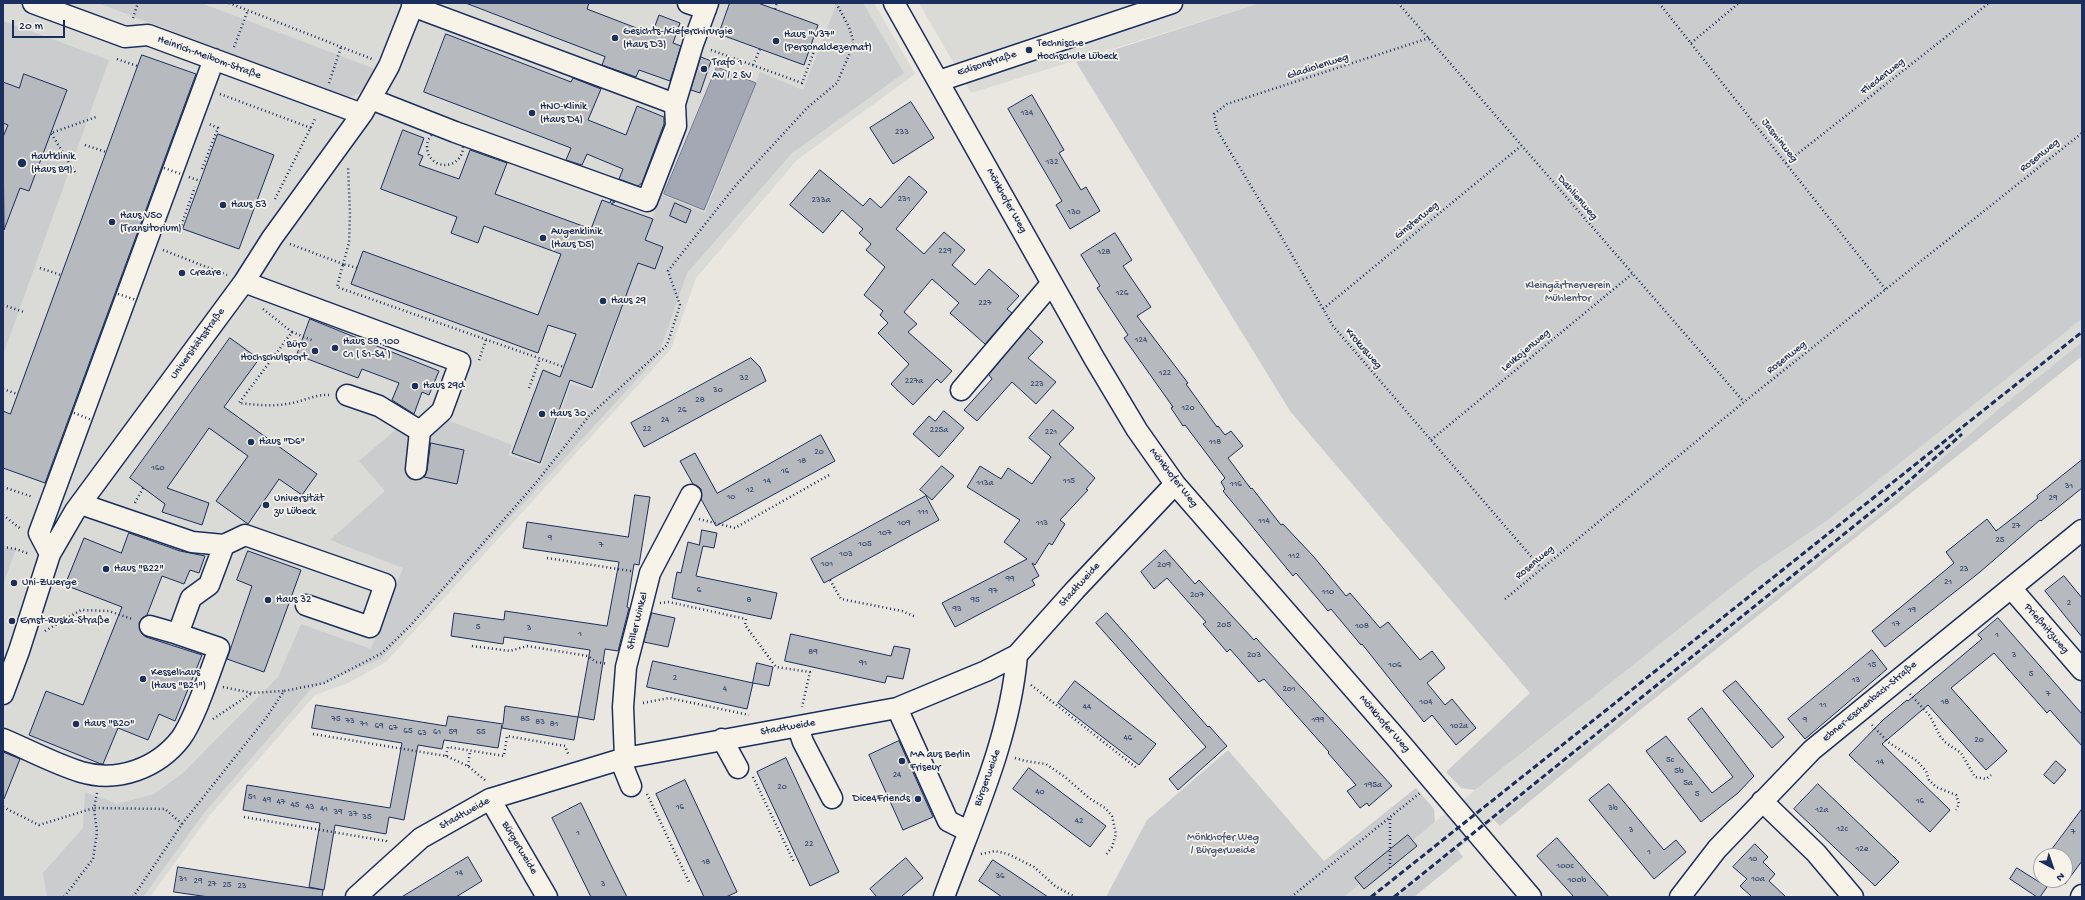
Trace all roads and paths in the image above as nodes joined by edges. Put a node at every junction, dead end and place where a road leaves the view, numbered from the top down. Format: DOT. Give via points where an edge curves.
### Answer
graph roads {
  1 [pos="33,3"];
  2 [pos="229,3"];
  3 [pos="777,3"];
  4 [pos="836,3"];
  5 [pos="894,3"];
  6 [pos="1172,3"];
  7 [pos="1398,3"];
  8 [pos="1659,3"];
  9 [pos="1739,3"];
  10 [pos="1989,3"];
  11 [pos="413,5"];
  12 [pos="701,5"];
  13 [pos="775,9"];
  14 [pos="1429,38"];
  15 [pos="1691,43"];
  16 [pos="693,44"];
  17 [pos="816,46"];
  18 [pos="341,47"];
  19 [pos="760,48"];
  20 [pos="117,59"];
  21 [pos="214,59"];
  22 [pos="753,65"];
  23 [pos="137,66"];
  24 [pos="390,66"];
  25 [pos="939,81"];
  26 [pos="217,93"];
  27 [pos="323,99"];
  28 [pos="675,104"];
  29 [pos="366,106"];
  30 [pos="1214,114"];
  31 [pos="96,117"];
  32 [pos="206,124"];
  33 [pos="311,128"];
  34 [pos="2082,134"];
  35 [pos="85,145"];
  36 [pos="339,146"];
  37 [pos="1521,146"];
  38 [pos="106,152"];
  39 [pos="1786,163"];
  40 [pos="164,168"];
  41 [pos="202,169"];
  42 [pos="75,172"];
  43 [pos="181,174"];
  44 [pos="187,177"];
  45 [pos="200,181"];
  46 [pos="195,188"];
  47 [pos="274,202"];
  48 [pos="168,228"];
  49 [pos="272,238"];
  50 [pos="161,249"];
  51 [pos="343,264"];
  52 [pos="40,268"];
  53 [pos="357,268"];
  54 [pos="1632,274"];
  55 [pos="61,275"];
  56 [pos="235,276"];
  57 [pos="1051,284"];
  58 [pos="1886,290"];
  59 [pos="118,294"];
  60 [pos="136,300"];
  61 [pos="3,305"];
  62 [pos="261,306"];
  63 [pos="1323,309"];
  64 [pos="24,312"];
  65 [pos="292,332"];
  66 [pos="486,340"];
  67 [pos="314,341"];
  68 [pos="540,358"];
  69 [pos="478,361"];
  70 [pos="564,367"];
  71 [pos="529,388"];
  72 [pos="3,389"];
  73 [pos="961,390"];
  74 [pos="17,394"];
  75 [pos="347,395"];
  76 [pos="1744,402"];
  77 [pos="74,413"];
  78 [pos="92,420"];
  79 [pos="420,431"];
  80 [pos="1431,440"];
  81 [pos="416,469"];
  82 [pos="831,474"];
  83 [pos="1175,484"];
  84 [pos="144,488"];
  85 [pos="690,495"];
  86 [pos="128,501"];
  87 [pos="81,504"];
  88 [pos="681,515"];
  89 [pos="2082,530"];
  90 [pos="224,545"];
  91 [pos="3,547"];
  92 [pos="16,549"];
  93 [pos="50,554"];
  94 [pos="547,558"];
  95 [pos="1541,568"];
  96 [pos="648,580"];
  97 [pos="830,580"];
  98 [pos="2011,588"];
  99 [pos="1505,599"];
  100 [pos="306,605"];
  101 [pos="642,605"];
  102 [pos="916,617"];
  103 [pos="150,626"];
  104 [pos="178,634"];
  105 [pos="472,646"];
  106 [pos="20,651"];
  107 [pos="1017,654"];
  108 [pos="626,667"];
  109 [pos="2082,670"];
  110 [pos="1015,679"];
  111 [pos="1898,679"];
  112 [pos="206,681"];
  113 [pos="284,691"];
  114 [pos="252,693"];
  115 [pos="3,694"];
  116 [pos="623,707"];
  117 [pos="897,708"];
  118 [pos="1859,711"];
  119 [pos="207,723"];
  120 [pos="798,726"];
  121 [pos="776,730"];
  122 [pos="313,734"];
  123 [pos="3,739"];
  124 [pos="722,739"];
  125 [pos="470,750"];
  126 [pos="999,751"];
  127 [pos="446,756"];
  128 [pos="622,758"];
  129 [pos="468,766"];
  130 [pos="1138,769"];
  131 [pos="744,770"];
  132 [pos="575,773"];
  133 [pos="1991,775"];
  134 [pos="101,776"];
  135 [pos="1433,782"];
  136 [pos="639,789"];
  137 [pos="494,798"];
  138 [pos="832,798"];
  139 [pos="1762,801"];
  140 [pos="3,807"];
  141 [pos="94,808"];
  142 [pos="1956,810"];
  143 [pos="244,817"];
  144 [pos="1390,818"];
  145 [pos="182,824"];
  146 [pos="965,839"];
  147 [pos="405,853"];
  148 [pos="1105,856"];
  149 [pos="794,862"];
  150 [pos="1390,868"];
  151 [pos="689,882"];
  152 [pos="64,897"];
  153 [pos="133,897"];
  154 [pos="356,897"];
  155 [pos="547,897"];
  156 [pos="944,897"];
  157 [pos="1075,897"];
  158 [pos="1291,897"];
  159 [pos="1531,897"];
  160 [pos="1680,897"];
  161 [pos="1853,897"];
  1 -- 21 [label="street, Heinrich-Meibom-Straße" via="125,37 148,35"];
  2 -- 18 [label="path"];
  3 -- 13 [label="path"];
  4 -- 113 [label="path" via="854,42 837,83 808,107 736,185 668,272 680,305 667,345 589,416 535,484 411,625 382,653 324,683"];
  5 -- 25 [label="street, Mönkhofer Weg"];
  6 -- 25 [label="street, Edisonstraße"];
  7 -- 14 [label="path, Dahlienweg"];
  8 -- 15 [label="path, Jasminweg"];
  9 -- 15 [label="path"];
  10 -- 39 [label="path, Fliederweg"];
  11 -- 24 [label="street, Universitätsstraße"];
  11 -- 28 [label="street"];
  12 -- 16 [label="street"];
  14 -- 30 [label="path, Gladiolenweg" via="1227,104"];
  14 -- 37 [label="path, Dahlienweg"];
  15 -- 39 [label="path, Jasminweg"];
  16 -- 22 [label="path"];
  16 -- 28 [label="street"];
  17 -- 22 [label="path" via="802,82"];
  18 -- 24 [label="path"];
  18 -- 27 [label="path"];
  19 -- 22 [label="path"];
  20 -- 23 [label="path"];
  21 -- 27 [label="street, Heinrich-Meibom-Straße"];
  21 -- 93 [label="street" via="39,533"];
  24 -- 29 [label="street, Universitätsstraße"];
  25 -- 57 [label="street, Mönkhofer Weg"];
  26 -- 33 [label="path"];
  27 -- 29 [label="street, Heinrich-Meibom-Straße"];
  27 -- 33 [label="path"];
  28 -- 29 [label="street, Heinrich-Meibom-Straße" via="676,126 647,201 454,132"];
  29 -- 36 [label="street, Universitätsstraße"];
  30 -- 63 [label="path, Krokusweg" via="1217,130"];
  31 -- 42 [label="path" via="52,134"];
  32 -- 41 [label="path" via="218,128"];
  33 -- 47 [label="path"];
  34 -- 58 [label="path, Rosenweg"];
  35 -- 38 [label="path"];
  36 -- 49 [label="street, Universitätsstraße"];
  36 -- 51 [label="path" via="348,168 350,214 349,243"];
  37 -- 54 [label="path, Dahlienweg"];
  37 -- 63 [label="path, Ginsterweg"];
  39 -- 58 [label="path, Jasminweg"];
  40 -- 43 [label="path, bridge"];
  44 -- 45 [label="path"];
  46 -- 48 [label="path" via="179,232"];
  49 -- 51 [label="path"];
  49 -- 56 [label="street, Universitätsstraße"];
  50 -- 56 [label="path"];
  51 -- 53 [label="path"];
  51 -- 66 [label="path" via="337,287"];
  52 -- 55 [label="path"];
  54 -- 76 [label="path, Dahlienweg"];
  54 -- 80 [label="path, Levkojenweg"];
  56 -- 79 [label="street" via="460,362 442,410"];
  56 -- 87 [label="street, Universitätsstraße"];
  57 -- 73 [label="street"];
  57 -- 83 [label="street, Mönkhofer Weg" via="1137,430"];
  58 -- 76 [label="path, Rosenweg"];
  59 -- 60 [label="path, bridge"];
  61 -- 64 [label="path"];
  62 -- 65 [label="path" via="265,312"];
  63 -- 80 [label="path, Krokusweg" via="1333,326"];
  65 -- 67 [label="path"];
  65 -- 75 [label="path" via="239,403 268,407 322,394"];
  66 -- 68 [label="path"];
  66 -- 69 [label="path"];
  68 -- 70 [label="path"];
  68 -- 71 [label="path"];
  72 -- 74 [label="path"];
  75 -- 79 [label="street" via="379,406"];
  76 -- 95 [label="path, Rosenweg"];
  77 -- 78 [label="path, bridge"];
  79 -- 81 [label="street"];
  80 -- 95 [label="path, Krokusweg"];
  82 -- 88 [label="path" via="735,528"];
  83 -- 107 [label="street, Stadtweide"];
  83 -- 135 [label="street, Mönkhofer Weg"];
  84 -- 86 [label="path" via="135,503"];
  85 -- 88 [label="street, Stiller Winkel"];
  87 -- 90 [label="street" via="192,542"];
  87 -- 93 [label="street, Universitätsstraße"];
  88 -- 96 [label="street, Stiller Winkel"];
  89 -- 98 [label="street, Ebner-Eschenbach-Straße"];
  90 -- 100 [label="street" via="245,535 385,584 370,627"];
  90 -- 104 [label="street" via="208,585 191,598"];
  91 -- 92 [label="path"];
  93 -- 106 [label="street, Universitätsstraße"];
  94 -- 96 [label="path" via="633,571"];
  95 -- 99 [label="path, Rosenweg"];
  96 -- 101 [label="street, Stiller Winkel"];
  97 -- 102 [label="path" via="841,599 902,611"];
  98 -- 109 [label="street, Prießnitzweg"];
  98 -- 111 [label="street, Ebner-Eschenbach-Straße"];
  101 -- 108 [label="street, Stiller Winkel"];
  101 -- 120 [label="path" via="669,602 746,619 745,625 776,667 810,672"];
  103 -- 104 [label="street"];
  103 -- 106 [label="path" via="109,610 81,610 46,631"];
  104 -- 112 [label="street" via="219,648"];
  105 -- 108 [label="path" via="510,651 526,646 588,656 596,662"];
  106 -- 115 [label="street, Universitätsstraße"];
  107 -- 110 [label="street, Bürgerweide"];
  107 -- 117 [label="street, Stadtweide" via="986,671"];
  108 -- 116 [label="street, Stiller Winkel"];
  110 -- 126 [label="street, Bürgerweide"];
  110 -- 130 [label="path" via="1032,686"];
  111 -- 118 [label="street, Ebner-Eschenbach-Straße"];
  111 -- 133 [label="path" via="1930,716 1945,742 1961,752 1976,777 1986,779"];
  112 -- 114 [label="path" via="231,690"];
  112 -- 134 [label="street" via="181,737 154,763 120,775"];
  113 -- 114 [label="path"];
  113 -- 145 [label="path" via="266,718"];
  114 -- 119 [label="path"];
  116 -- 121 [label="path" via="669,698 749,715"];
  116 -- 128 [label="street, Stiller Winkel"];
  117 -- 120 [label="street, Stadtweide"];
  117 -- 146 [label="street" via="948,821"];
  118 -- 139 [label="street, Ebner-Eschenbach-Straße" via="1812,750"];
  118 -- 142 [label="path" via="1888,742 1917,761 1936,787 1956,795 1959,804"];
  120 -- 121 [label="street, Stadtweide"];
  120 -- 138 [label="street" via="802,742"];
  121 -- 124 [label="street, Stadtweide"];
  122 -- 127 [label="path"];
  123 -- 134 [label="street" via="81,772"];
  124 -- 128 [label="street, Stadtweide"];
  124 -- 131 [label="street"];
  125 -- 127 [label="path" via="448,747"];
  125 -- 129 [label="path"];
  125 -- 132 [label="path" via="504,756 507,736 565,746"];
  126 -- 146 [label="street, Bürgerweide"];
  126 -- 148 [label="path" via="1025,761 1046,764 1105,808 1112,816 1116,834 1112,848"];
  127 -- 129 [label="path"];
  128 -- 132 [label="street, Stadtweide"];
  128 -- 136 [label="street, Stiller Winkel"];
  129 -- 137 [label="path" via="494,788"];
  131 -- 149 [label="path"];
  132 -- 137 [label="street, Stadtweide"];
  134 -- 141 [label="path"];
  135 -- 144 [label="path"];
  135 -- 159 [label="street, Mönkhofer Weg"];
  136 -- 151 [label="path"];
  137 -- 147 [label="street, Stadtweide" via="421,838"];
  137 -- 155 [label="street, Bürgerweide"];
  139 -- 160 [label="street, Ebner-Eschenbach-Straße" via="1717,850"];
  139 -- 161 [label="street" via="1816,853"];
  140 -- 141 [label="path" via="40,825"];
  141 -- 145 [label="path" via="165,809"];
  141 -- 152 [label="path" via="97,832 93,859"];
  143 -- 147 [label="path" via="386,841"];
  144 -- 150 [label="path"];
  144 -- 158 [label="path"];
  145 -- 153 [label="path"];
  146 -- 156 [label="street, Bürgerweide"];
  146 -- 157 [label="path" via="979,854 995,851 1008,854 1034,867 1055,886"];
  147 -- 154 [label="street, Stadtweide"];
}
